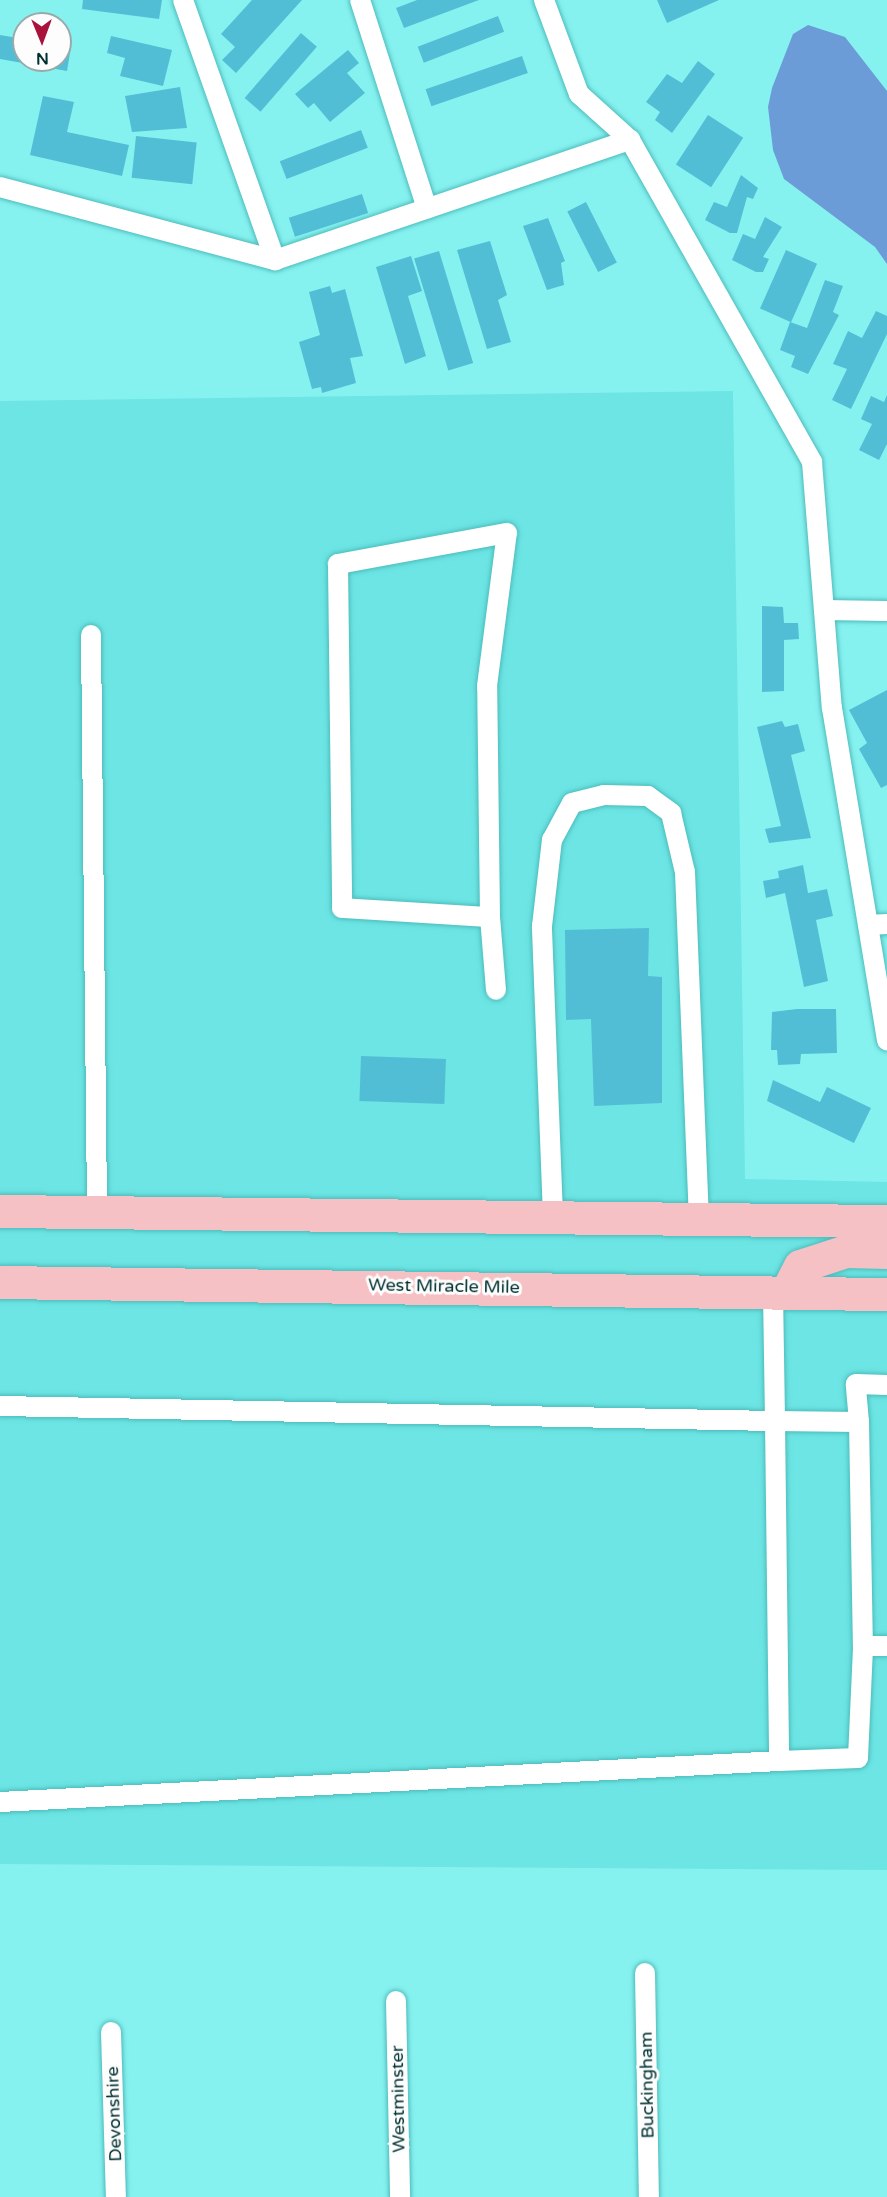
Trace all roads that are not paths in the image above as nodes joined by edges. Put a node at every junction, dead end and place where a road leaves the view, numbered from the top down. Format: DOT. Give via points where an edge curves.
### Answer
graph roads {
  1 [pos="183,0"];
  2 [pos="360,0"];
  3 [pos="544,0"];
  4 [pos="630,140"];
  5 [pos="0,187"];
  6 [pos="427,209"];
  7 [pos="275,260"];
  8 [pos="824,610"];
  9 [pos="887,611"];
  10 [pos="91,635"];
  11 [pos="490,916"];
  12 [pos="877,925"];
  13 [pos="496,990"];
  14 [pos="887,1040"];
  15 [pos="97,1209"];
  16 [pos="0,1211"];
  17 [pos="553,1216"];
  18 [pos="699,1218"];
  19 [pos="887,1221"];
  20 [pos="887,1252"];
  21 [pos="0,1282"];
  22 [pos="779,1292"];
  23 [pos="887,1294"];
  24 [pos="887,1385"];
  25 [pos="0,1406"];
  26 [pos="775,1421"];
  27 [pos="859,1422"];
  28 [pos="863,1646"];
  29 [pos="887,1646"];
  30 [pos="779,1761"];
  31 [pos="0,1802"];
  32 [pos="645,1973"];
  33 [pos="396,2001"];
  34 [pos="111,2032"];
  35 [pos="116,2197"];
  36 [pos="400,2197"];
  37 [pos="650,2197"];
  1 -- 7 [label="lane"];
  2 -- 6 [label="lane"];
  3 -- 4 [label="lane" via="579,94"];
  4 -- 6 [label="lane"];
  4 -- 8 [label="lane" via="812,462"];
  5 -- 7 [label="lane"];
  6 -- 7 [label="lane"];
  8 -- 9 [label="lane"];
  8 -- 12 [label="lane" via="832,708"];
  10 -- 15 [label="lane"];
  11 -- 11 [label="lane" via="342,908 338,564 507,533 487,686"];
  11 -- 13 [label="lane"];
  12 -- 14 [label="lane"];
  15 -- 16 [label="highway"];
  15 -- 17 [label="highway"];
  17 -- 18 [label="highway"];
  17 -- 18 [label="lane" via="542,926 552,840 572,802 604,795 648,796 671,813 685,872"];
  18 -- 19 [label="highway"];
  20 -- 22 [label="highway" via="846,1251 800,1266"];
  21 -- 22 [label="highway, West Miracle Mile"];
  22 -- 23 [label="highway, West Miracle Mile"];
  22 -- 26 [label="lane"];
  24 -- 27 [label="lane" via="856,1384"];
  25 -- 26 [label="lane"];
  26 -- 27 [label="lane"];
  26 -- 30 [label="lane"];
  27 -- 28 [label="lane"];
  28 -- 29 [label="lane"];
  28 -- 30 [label="lane" via="858,1758"];
  30 -- 31 [label="lane"];
  32 -- 37 [label="lane, Buckingham"];
  33 -- 36 [label="lane, Westminster"];
  34 -- 35 [label="lane, Devonshire"];
}
